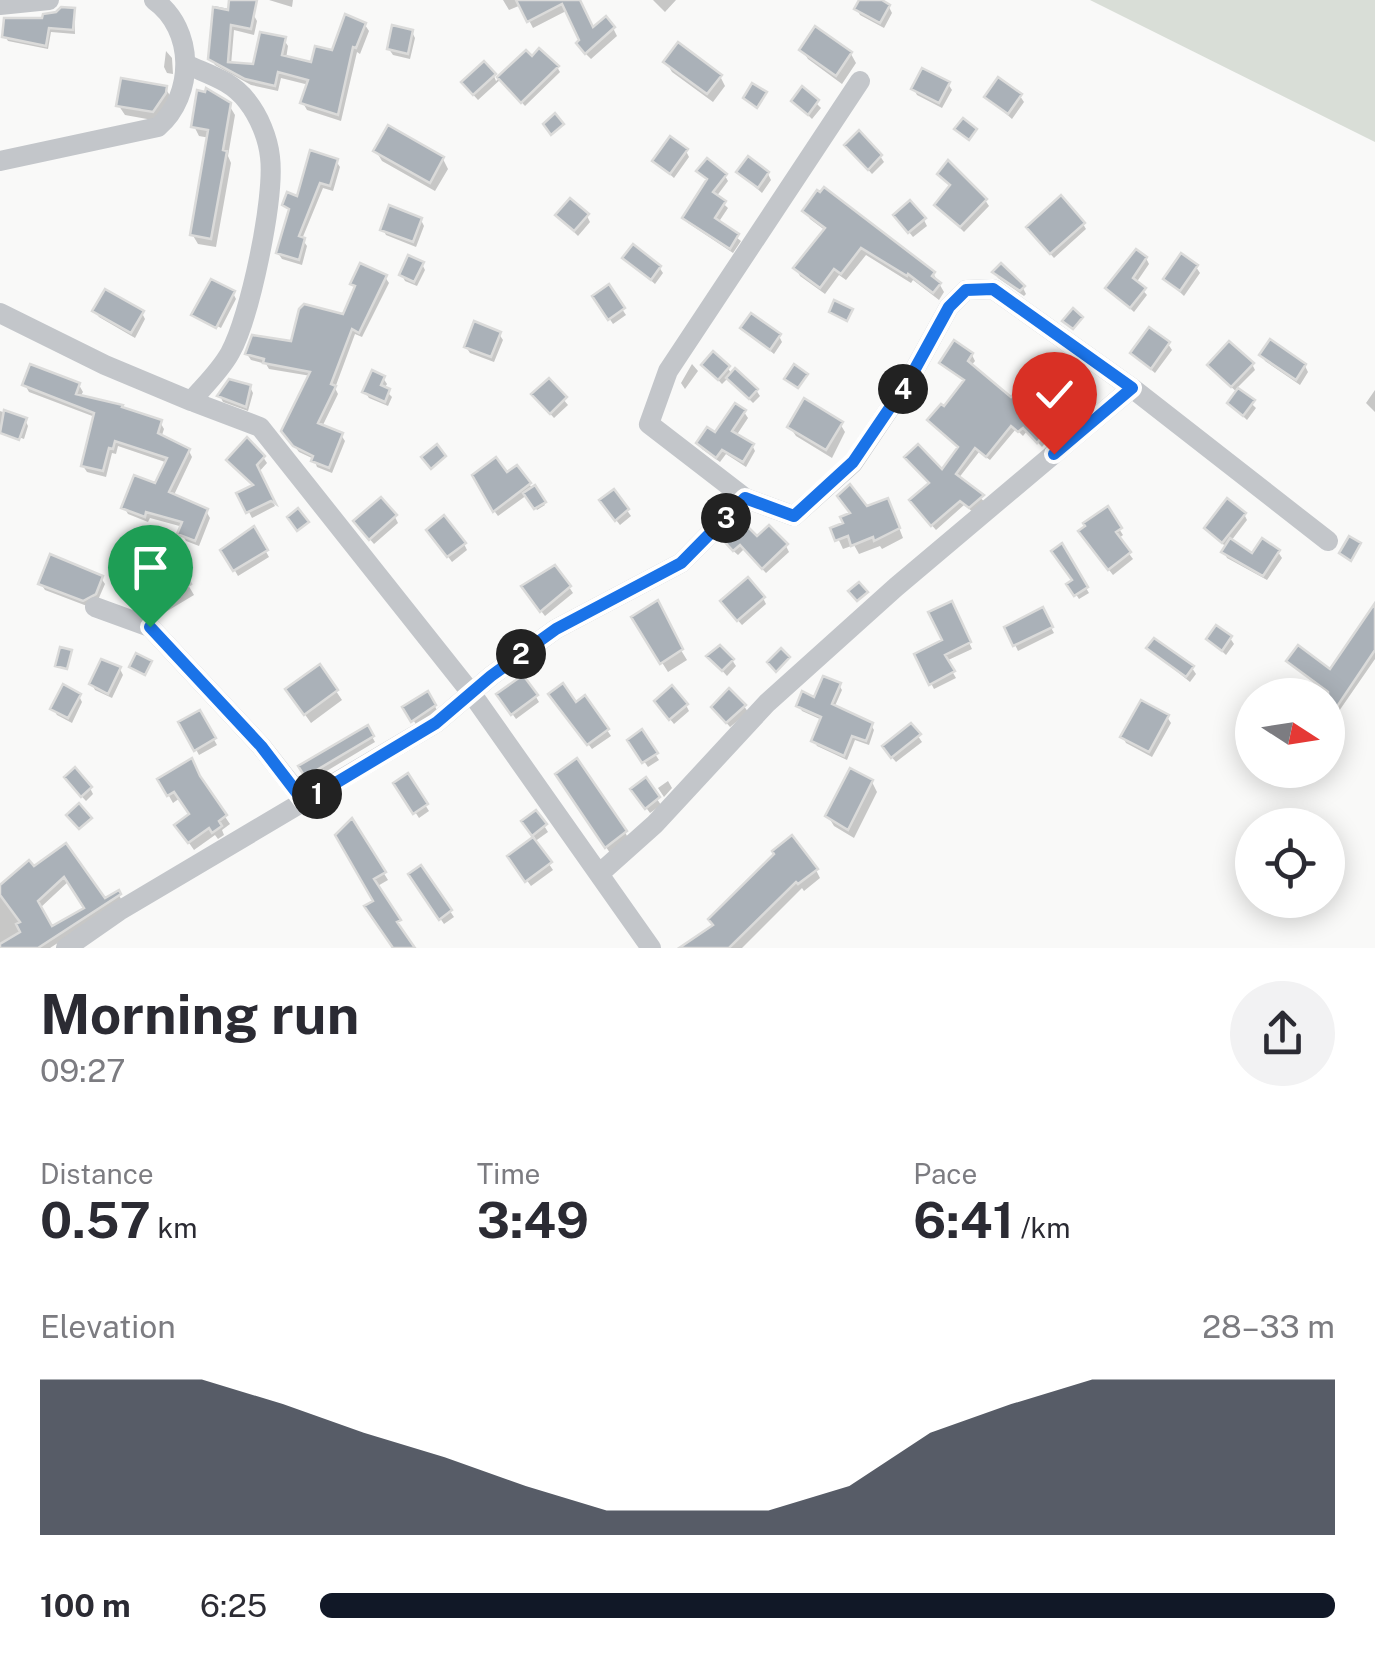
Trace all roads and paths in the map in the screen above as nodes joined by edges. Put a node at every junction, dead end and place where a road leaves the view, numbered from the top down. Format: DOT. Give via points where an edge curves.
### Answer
graph roads {
  1 [pos="48,0"];
  2 [pos="154,0"];
  3 [pos="0,5"];
  4 [pos="188,65"];
  5 [pos="860,80"];
  6 [pos="0,161"];
  7 [pos="0,313"];
  8 [pos="1132,388"];
  9 [pos="191,401"];
  10 [pos="745,498"];
  11 [pos="1328,541"];
  12 [pos="95,606"];
  13 [pos="472,694"];
  14 [pos="304,802"];
  15 [pos="599,874"];
  16 [pos="66,948"];
  17 [pos="651,948"];
  1 -- 3 [label="street"];
  2 -- 4 [label="street" via="183,41"];
  4 -- 6 [label="street" via="174,108 158,128"];
  4 -- 9 [label="street" via="230,84 246,100 270,156 251,299 230,353"];
  5 -- 10 [label="street" via="668,371 649,424"];
  7 -- 9 [label="street"];
  8 -- 10 [label="street" via="993,289 966,290 853,462 794,516"];
  8 -- 11 [label="street"];
  8 -- 15 [label="street" via="767,703"];
  9 -- 13 [label="street" via="260,428"];
  10 -- 13 [label="street" via="681,563 556,629"];
  12 -- 14 [label="street" via="150,627"];
  13 -- 14 [label="street"];
  13 -- 15 [label="street"];
  14 -- 16 [label="street"];
  15 -- 17 [label="street"];
}
